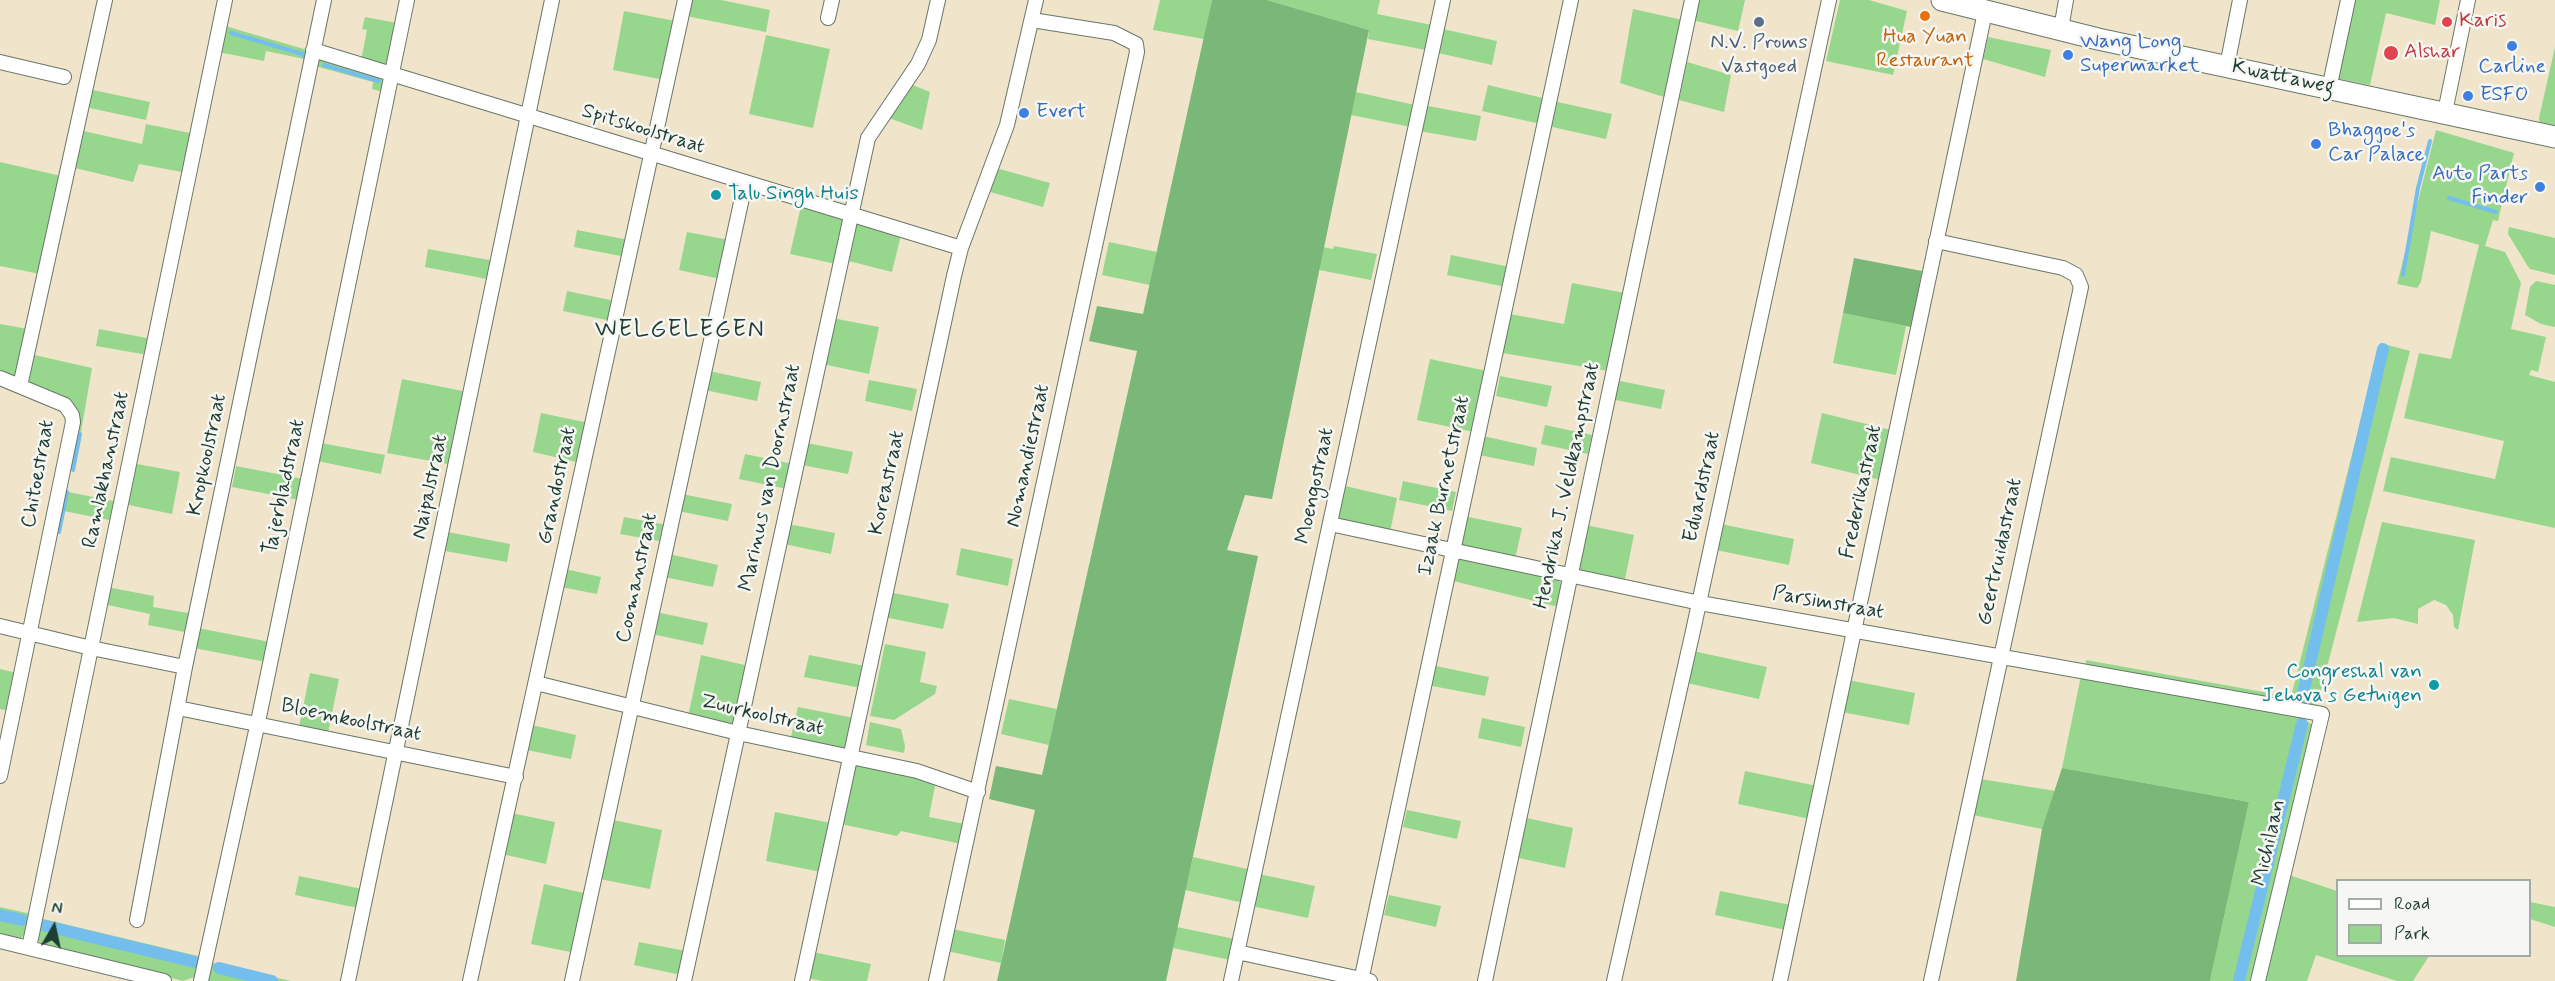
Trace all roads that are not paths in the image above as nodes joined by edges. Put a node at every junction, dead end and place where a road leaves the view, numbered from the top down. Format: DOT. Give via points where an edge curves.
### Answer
graph roads {
  1 [pos="105,0"];
  2 [pos="225,0"];
  3 [pos="324,0"];
  4 [pos="407,0"];
  5 [pos="552,0"];
  6 [pos="685,0"];
  7 [pos="832,0"];
  8 [pos="938,0"];
  9 [pos="1036,0"];
  10 [pos="1443,0"];
  11 [pos="1571,0"];
  12 [pos="1692,0"];
  13 [pos="1829,0"];
  14 [pos="1942,0"];
  15 [pos="2066,0"];
  16 [pos="2240,0"];
  17 [pos="2348,0"];
  18 [pos="2468,0"];
  19 [pos="1985,12"];
  20 [pos="828,18"];
  21 [pos="1032,20"];
  22 [pos="2061,29"];
  23 [pos="313,50"];
  24 [pos="0,62"];
  25 [pos="2227,66"];
  26 [pos="392,74"];
  27 [pos="64,77"];
  28 [pos="2329,88"];
  29 [pos="2445,112"];
  30 [pos="529,117"];
  31 [pos="2555,137"];
  32 [pos="652,153"];
  33 [pos="745,184"];
  34 [pos="850,214"];
  35 [pos="1936,241"];
  36 [pos="961,248"];
  37 [pos="0,378"];
  38 [pos="20,386"];
  39 [pos="1330,524"];
  40 [pos="1453,549"];
  41 [pos="1569,577"];
  42 [pos="1700,603"];
  43 [pos="0,626"];
  44 [pos="1855,630"];
  45 [pos="29,632"];
  46 [pos="91,648"];
  47 [pos="2001,656"];
  48 [pos="185,667"];
  49 [pos="536,683"];
  50 [pos="178,708"];
  51 [pos="632,708"];
  52 [pos="2322,714"];
  53 [pos="258,722"];
  54 [pos="738,733"];
  55 [pos="398,752"];
  56 [pos="850,756"];
  57 [pos="0,776"];
  58 [pos="516,777"];
  59 [pos="978,792"];
  60 [pos="137,920"];
  61 [pos="0,941"];
  62 [pos="29,948"];
  63 [pos="1237,952"];
  64 [pos="1364,980"];
  65 [pos="164,981"];
  66 [pos="201,981"];
  67 [pos="348,981"];
  68 [pos="470,981"];
  69 [pos="572,981"];
  70 [pos="684,981"];
  71 [pos="802,981"];
  72 [pos="936,981"];
  73 [pos="1231,981"];
  74 [pos="1485,981"];
  75 [pos="1614,981"];
  76 [pos="1780,981"];
  77 [pos="1931,981"];
  78 [pos="2258,981"];
  1 -- 38 [label="street"];
  2 -- 46 [label="street, Ramlakhanstraat"];
  3 -- 23 [label="street, Kropkoolstraat"];
  4 -- 26 [label="street, Tajerbladstraat"];
  5 -- 30 [label="street, Naipalstraat"];
  6 -- 32 [label="street, Grandostraat"];
  7 -- 20 [label="street"];
  8 -- 34 [label="street, Marinus van Doornstraat" via="929,40 918,64 868,138"];
  9 -- 21 [label="street, Koreastraat"];
  10 -- 39 [label="street, Moengostraat"];
  11 -- 40 [label="street, Izaak Burnetstraat"];
  12 -- 41 [label="street, Hendrika J. Veldkampstraat"];
  13 -- 42 [label="street, Eduardstraat"];
  14 -- 19 [label="main road, Kwattaweg"];
  15 -- 22 [label="street"];
  16 -- 25 [label="street"];
  17 -- 28 [label="street"];
  18 -- 29 [label="street"];
  19 -- 22 [label="main road, Kwattaweg"];
  19 -- 35 [label="street, Frederikastraat"];
  21 -- 36 [label="street, Koreastraat" via="1007,125"];
  21 -- 59 [label="street, Nomandiestraat" via="1114,33 1136,44 1137,52"];
  22 -- 25 [label="main road, Kwattaweg"];
  23 -- 26 [label="street, Spitskoolstraat"];
  23 -- 48 [label="street, Kropkoolstraat"];
  24 -- 27 [label="street"];
  25 -- 28 [label="main road, Kwattaweg"];
  26 -- 30 [label="street, Spitskoolstraat"];
  26 -- 53 [label="street, Tajerbladstraat"];
  28 -- 29 [label="main road, Kwattaweg"];
  29 -- 31 [label="main road, Kwattaweg"];
  30 -- 32 [label="street, Spitskoolstraat"];
  30 -- 55 [label="street, Naipalstraat"];
  32 -- 33 [label="street, Spitskoolstraat"];
  32 -- 49 [label="street, Grandostraat"];
  33 -- 34 [label="street, Spitskoolstraat"];
  33 -- 51 [label="street, Coomanstraat"];
  34 -- 36 [label="street, Spitskoolstraat"];
  34 -- 54 [label="street, Marinus van Doornstraat"];
  35 -- 44 [label="street, Frederikastraat"];
  35 -- 47 [label="street, Geertruidastraat" via="2063,268 2071,271 2081,287"];
  36 -- 56 [label="street, Koreastraat"];
  37 -- 38 [label="street, Chitoestraat"];
  38 -- 45 [label="street, Chitoestraat" via="65,405 73,422"];
  39 -- 40 [label="street, Parsimstraat"];
  39 -- 63 [label="street, Moengostraat"];
  40 -- 41 [label="street, Parsimstraat"];
  40 -- 64 [label="street, Izaak Burnetstraat"];
  41 -- 42 [label="street, Parsimstraat"];
  41 -- 74 [label="street, Hendrika J. Veldkampstraat"];
  42 -- 44 [label="street, Parsimstraat"];
  42 -- 75 [label="street, Eduardstraat"];
  43 -- 45 [label="street"];
  44 -- 47 [label="street, Parsimstraat"];
  44 -- 76 [label="street, Frederikastraat"];
  45 -- 46 [label="street"];
  45 -- 57 [label="street, Chitoestraat"];
  46 -- 48 [label="street"];
  46 -- 62 [label="street, Ramlakhanstraat"];
  47 -- 52 [label="street, Parsimstraat"];
  47 -- 77 [label="street, Geertruidastraat"];
  48 -- 50 [label="street, Kropkoolstraat"];
  49 -- 51 [label="street, Zuurkoolstraat"];
  49 -- 58 [label="street, Grandostraat"];
  50 -- 53 [label="street, Bloemkoolstraat"];
  50 -- 60 [label="street, Kropkoolstraat"];
  51 -- 54 [label="street, Zuurkoolstraat"];
  51 -- 69 [label="street, Coomanstraat"];
  52 -- 78 [label="street, Michilaan"];
  53 -- 55 [label="street, Bloemkoolstraat"];
  53 -- 66 [label="street, Tajerbladstraat"];
  54 -- 56 [label="street, Zuurkoolstraat"];
  54 -- 70 [label="street, Marinus van Doornstraat"];
  55 -- 58 [label="street, Bloemkoolstraat"];
  55 -- 67 [label="street, Naipalstraat"];
  56 -- 59 [label="street, Zuurkoolstraat" via="917,771"];
  56 -- 71 [label="street, Koreastraat"];
  58 -- 68 [label="street, Grandostraat"];
  59 -- 72 [label="street, Nomandiestraat"];
  61 -- 62 [label="street"];
  62 -- 65 [label="street"];
  63 -- 64 [label="street"];
  63 -- 73 [label="street, Moengostraat"];
}
